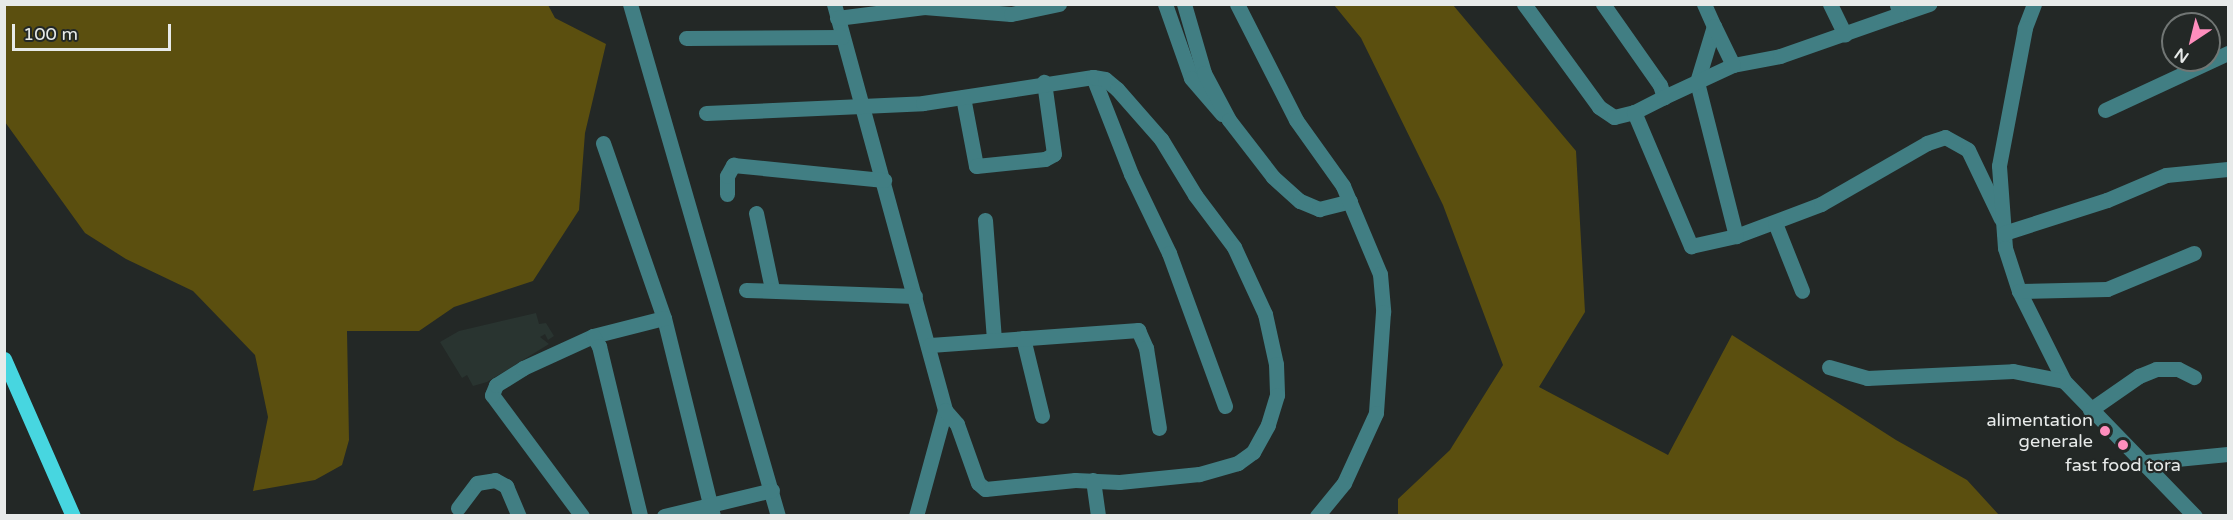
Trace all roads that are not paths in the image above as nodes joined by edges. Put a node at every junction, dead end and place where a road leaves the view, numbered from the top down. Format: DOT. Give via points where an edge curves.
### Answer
graph roads {
  1 [pos="630,4"];
  2 [pos="1059,4"];
  3 [pos="1165,4"];
  4 [pos="1184,4"];
  5 [pos="1237,4"];
  6 [pos="1524,4"];
  7 [pos="1603,4"];
  8 [pos="1704,4"];
  9 [pos="1830,4"];
  10 [pos="1929,4"];
  11 [pos="2034,4"];
  12 [pos="1899,9"];
  13 [pos="835,11"];
  14 [pos="1714,26"];
  15 [pos="1845,35"];
  16 [pos="842,37"];
  17 [pos="686,38"];
  18 [pos="2229,53"];
  19 [pos="1733,65"];
  20 [pos="1092,77"];
  21 [pos="1044,82"];
  22 [pos="1697,82"];
  23 [pos="963,97"];
  24 [pos="1664,98"];
  25 [pos="861,109"];
  26 [pos="2105,110"];
  27 [pos="1634,112"];
  28 [pos="706,113"];
  29 [pos="1229,120"];
  30 [pos="603,143"];
  31 [pos="2229,169"];
  32 [pos="884,180"];
  33 [pos="727,194"];
  34 [pos="1350,201"];
  35 [pos="756,213"];
  36 [pos="985,220"];
  37 [pos="1775,223"];
  38 [pos="2003,226"];
  39 [pos="1737,236"];
  40 [pos="2194,253"];
  41 [pos="772,289"];
  42 [pos="746,290"];
  43 [pos="1802,291"];
  44 [pos="2019,291"];
  45 [pos="915,296"];
  46 [pos="664,318"];
  47 [pos="593,336"];
  48 [pos="1023,338"];
  49 [pos="994,340"];
  50 [pos="930,345"];
  51 [pos="4,359"];
  52 [pos="1829,367"];
  53 [pos="2194,377"];
  54 [pos="2064,381"];
  55 [pos="1225,406"];
  56 [pos="945,410"];
  57 [pos="2090,410"];
  58 [pos="1042,416"];
  59 [pos="1159,428"];
  60 [pos="2229,454"];
  61 [pos="2146,462"];
  62 [pos="1093,480"];
  63 [pos="772,490"];
  64 [pos="458,508"];
  65 [pos="711,510"];
  66 [pos="73,516"];
  67 [pos="519,516"];
  68 [pos="582,516"];
  69 [pos="640,516"];
  70 [pos="664,516"];
  71 [pos="778,516"];
  72 [pos="916,516"];
  73 [pos="1098,516"];
  74 [pos="1317,516"];
  75 [pos="2195,516"];
  1 -- 63 [label="street"];
  2 -- 13 [label="street" via="1011,15 924,7"];
  3 -- 29 [label="street" via="1191,78 1207,101"];
  4 -- 29 [label="street" via="1204,73"];
  5 -- 34 [label="street" via="1296,120"];
  6 -- 27 [label="street" via="1599,107 1614,117"];
  7 -- 24 [label="street" via="1660,85"];
  8 -- 14 [label="street"];
  9 -- 15 [label="street"];
  10 -- 12 [label="street"];
  11 -- 38 [label="street" via="2025,28 2000,152"];
  12 -- 15 [label="street"];
  13 -- 16 [label="street"];
  14 -- 19 [label="street"];
  14 -- 22 [label="street"];
  15 -- 19 [label="street" via="1780,56"];
  16 -- 17 [label="street"];
  16 -- 25 [label="street"];
  18 -- 26 [label="street"];
  19 -- 22 [label="street"];
  20 -- 21 [label="street"];
  20 -- 55 [label="street" via="1131,174 1169,253"];
  20 -- 62 [label="street" via="1106,79 1117,88 1161,139 1195,195 1234,247 1259,295 1277,379 1277,395 1268,425 1246,459 1199,474"];
  21 -- 23 [label="street"];
  21 -- 23 [label="street" via="1054,154 1045,159 976,166"];
  22 -- 24 [label="street"];
  22 -- 39 [label="street"];
  23 -- 25 [label="street"];
  24 -- 27 [label="street"];
  25 -- 28 [label="street"];
  25 -- 32 [label="street"];
  27 -- 39 [label="street" via="1688,242 1697,246"];
  29 -- 34 [label="street" via="1274,177 1300,201 1319,210"];
  30 -- 46 [label="street"];
  31 -- 38 [label="street" via="2166,175 2107,200"];
  32 -- 33 [label="street" via="733,165 727,176"];
  32 -- 45 [label="street"];
  34 -- 74 [label="street" via="1380,274 1380,393 1364,445 1338,492"];
  35 -- 41 [label="street"];
  36 -- 49 [label="street"];
  37 -- 38 [label="street" via="1852,189 1927,143 1945,137 1968,150"];
  37 -- 39 [label="street"];
  37 -- 43 [label="street"];
  38 -- 44 [label="street"];
  40 -- 44 [label="street" via="2107,289"];
  41 -- 42 [label="street"];
  41 -- 45 [label="street"];
  44 -- 54 [label="street"];
  45 -- 50 [label="street"];
  46 -- 47 [label="street"];
  46 -- 65 [label="street"];
  47 -- 68 [label="street" via="523,368 496,385 492,395"];
  47 -- 69 [label="street" via="599,346"];
  48 -- 49 [label="street"];
  48 -- 58 [label="street"];
  48 -- 59 [label="street" via="1137,330 1146,348"];
  49 -- 50 [label="street"];
  50 -- 56 [label="street"];
  51 -- 66 [label="main road"];
  52 -- 54 [label="street" via="1867,378 2013,371"];
  53 -- 57 [label="street" via="2178,369 2156,369 2139,376"];
  54 -- 57 [label="street"];
  56 -- 62 [label="street" via="957,424 978,483 985,489"];
  56 -- 72 [label="street"];
  57 -- 61 [label="street"];
  60 -- 61 [label="street"];
  61 -- 75 [label="street"];
  62 -- 73 [label="street"];
  63 -- 65 [label="street"];
  63 -- 71 [label="street"];
  64 -- 67 [label="street" via="477,483 495,480 506,486"];
  65 -- 70 [label="street"];
}
